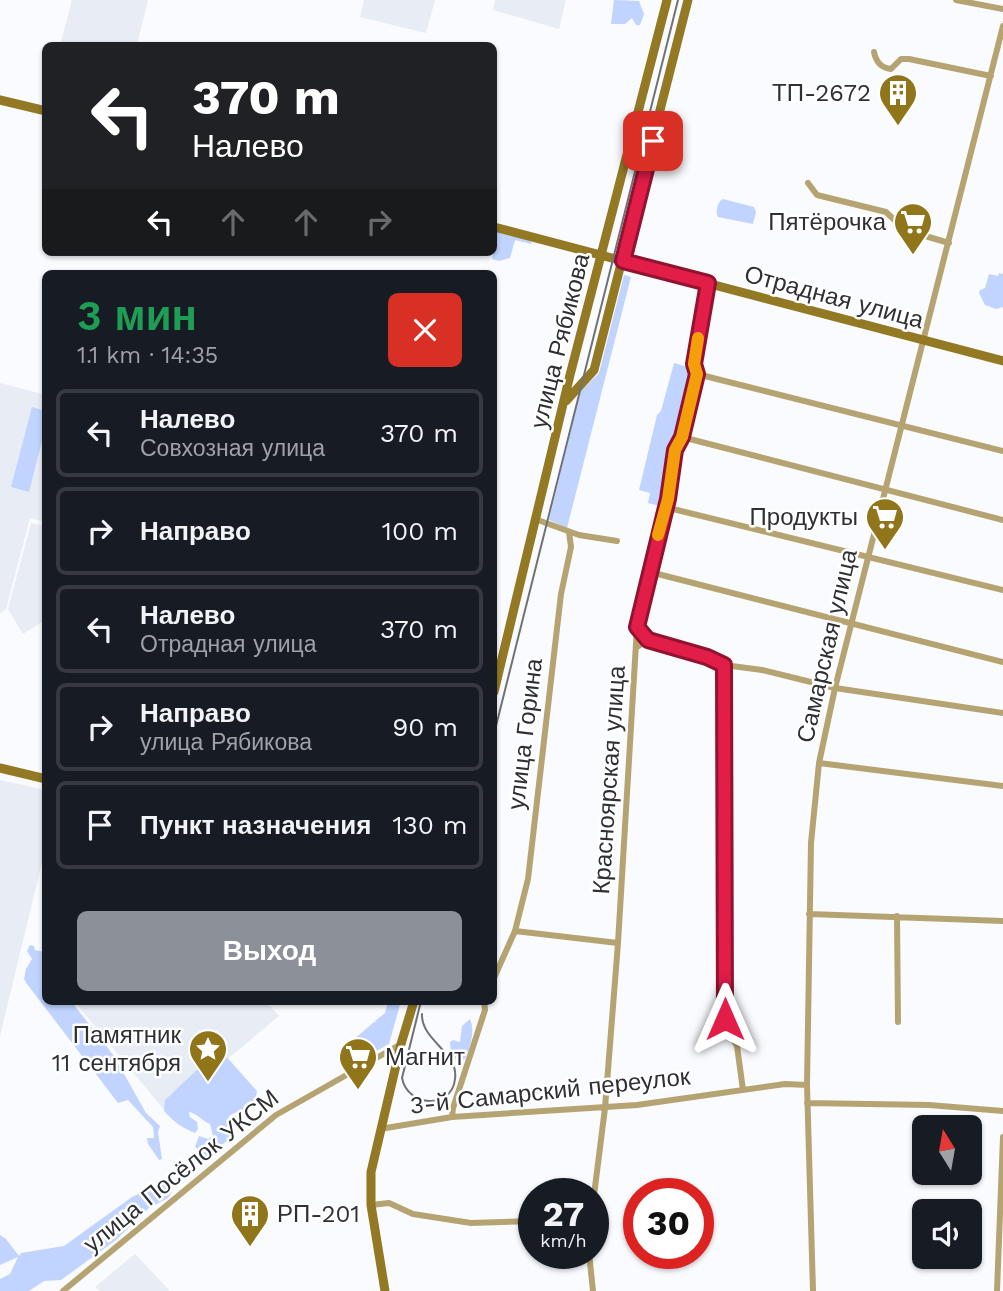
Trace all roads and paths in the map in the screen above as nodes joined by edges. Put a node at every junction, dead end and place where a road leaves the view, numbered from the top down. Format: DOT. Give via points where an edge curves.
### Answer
graph roads {
  1 [pos="667,0"];
  2 [pos="688,0"];
  3 [pos="956,0"];
  4 [pos="1003,9"];
  5 [pos="1003,26"];
  6 [pos="874,52"];
  7 [pos="991,76"];
  8 [pos="0,100"];
  9 [pos="42,110"];
  10 [pos="808,183"];
  11 [pos="497,228"];
  12 [pos="949,243"];
  13 [pos="601,255"];
  14 [pos="623,261"];
  15 [pos="708,283"];
  16 [pos="923,340"];
  17 [pos="1003,361"];
  18 [pos="697,374"];
  19 [pos="563,405"];
  20 [pos="901,425"];
  21 [pos="682,437"];
  22 [pos="1003,451"];
  23 [pos="885,489"];
  24 [pos="665,507"];
  25 [pos="536,519"];
  26 [pos="1003,520"];
  27 [pos="569,532"];
  28 [pos="617,541"];
  29 [pos="868,556"];
  30 [pos="650,572"];
  31 [pos="1003,590"];
  32 [pos="852,622"];
  33 [pos="637,627"];
  34 [pos="648,640"];
  35 [pos="637,647"];
  36 [pos="1003,662"];
  37 [pos="724,665"];
  38 [pos="497,680"];
  39 [pos="835,688"];
  40 [pos="1003,713"];
  41 [pos="819,763"];
  42 [pos="0,768"];
  43 [pos="42,778"];
  44 [pos="1003,786"];
  45 [pos="809,914"];
  46 [pos="897,916"];
  47 [pos="1003,921"];
  48 [pos="515,931"];
  49 [pos="618,943"];
  50 [pos="497,971"];
  51 [pos="413,1005"];
  52 [pos="484,1005"];
  53 [pos="898,1022"];
  54 [pos="401,1044"];
  55 [pos="807,1085"];
  56 [pos="743,1090"];
  57 [pos="807,1103"];
  58 [pos="605,1108"];
  59 [pos="1003,1111"];
  60 [pos="453,1117"];
  61 [pos="380,1129"];
  62 [pos="1003,1137"];
  63 [pos="596,1178"];
  64 [pos="371,1205"];
  65 [pos="518,1222"];
  66 [pos="591,1269"];
  67 [pos="63,1291"];
  68 [pos="385,1291"];
  69 [pos="593,1291"];
  70 [pos="813,1291"];
  71 [pos="997,1291"];
  1 -- 13 [label="main road, улица Рябикова"];
  2 -- 14 [label="main road, улица Рябикова"];
  3 -- 4 [label="street"];
  5 -- 7 [label="street, Самарская улица"];
  6 -- 7 [label="street" via="877,63 886,69 909,59"];
  7 -- 12 [label="street, Самарская улица"];
  8 -- 9 [label="main road"];
  10 -- 12 [label="street" via="817,195 886,212 905,230"];
  11 -- 13 [label="main road, Отрадная улица"];
  12 -- 16 [label="street, Самарская улица"];
  13 -- 14 [label="main road, Отрадная улица"];
  13 -- 19 [label="main road, улица Рябикова"];
  14 -- 15 [label="main road, Отрадная улица"];
  14 -- 19 [label="main road, улица Рябикова" via="594,369"];
  15 -- 16 [label="main road, Отрадная улица"];
  15 -- 18 [label="street, Красноярская улица" via="694,364"];
  16 -- 17 [label="main road, Отрадная улица"];
  16 -- 20 [label="street, Самарская улица"];
  18 -- 20 [label="street"];
  18 -- 21 [label="street, Красноярская улица"];
  19 -- 25 [label="main road, улица Рябикова"];
  20 -- 22 [label="street"];
  20 -- 23 [label="street, Самарская улица"];
  21 -- 23 [label="street"];
  21 -- 24 [label="street, Красноярская улица" via="675,450"];
  23 -- 26 [label="street"];
  23 -- 29 [label="street, Самарская улица"];
  24 -- 29 [label="street"];
  24 -- 30 [label="street, Красноярская улица"];
  25 -- 27 [label="street"];
  25 -- 38 [label="main road, улица Рябикова"];
  27 -- 28 [label="street"];
  27 -- 48 [label="street, улица Горина" via="571,547 561,594 528,879"];
  29 -- 31 [label="street"];
  29 -- 32 [label="street, Самарская улица"];
  30 -- 32 [label="street"];
  30 -- 33 [label="street, Красноярская улица"];
  32 -- 36 [label="street"];
  32 -- 39 [label="street, Самарская улица"];
  33 -- 34 [label="street"];
  33 -- 35 [label="street, Красноярская улица"];
  34 -- 35 [label="street"];
  34 -- 37 [label="street"];
  35 -- 49 [label="street, Красноярская улица"];
  37 -- 39 [label="street"];
  37 -- 56 [label="street" via="725,1019 737,1046"];
  39 -- 40 [label="street"];
  39 -- 41 [label="street, Самарская улица"];
  41 -- 44 [label="street"];
  41 -- 45 [label="street, Самарская улица"];
  42 -- 43 [label="main road"];
  45 -- 46 [label="street"];
  45 -- 55 [label="street, Самарская улица"];
  46 -- 47 [label="street"];
  46 -- 53 [label="street"];
  48 -- 49 [label="street"];
  48 -- 50 [label="street, улица Горина"];
  49 -- 58 [label="street, Красноярская улица"];
  51 -- 54 [label="main road"];
  52 -- 60 [label="street"];
  54 -- 61 [label="main road"];
  54 -- 67 [label="street, улица Посёлок УКСМ" via="276,1115"];
  55 -- 56 [label="street, 3-й Самарский переулок"];
  55 -- 57 [label="street, Самарская улица"];
  56 -- 58 [label="street, 3-й Самарский переулок"];
  57 -- 59 [label="street"];
  57 -- 70 [label="street, Самарская улица"];
  58 -- 60 [label="street, 3-й Самарский переулок"];
  58 -- 63 [label="street, Красноярская улица"];
  60 -- 61 [label="street, 3-й Самарский переулок"];
  61 -- 64 [label="main road" via="371,1172"];
  62 -- 71 [label="street"];
  64 -- 65 [label="street" via="389,1203 414,1214 471,1223"];
  64 -- 68 [label="main road"];
  66 -- 69 [label="street"];
}
